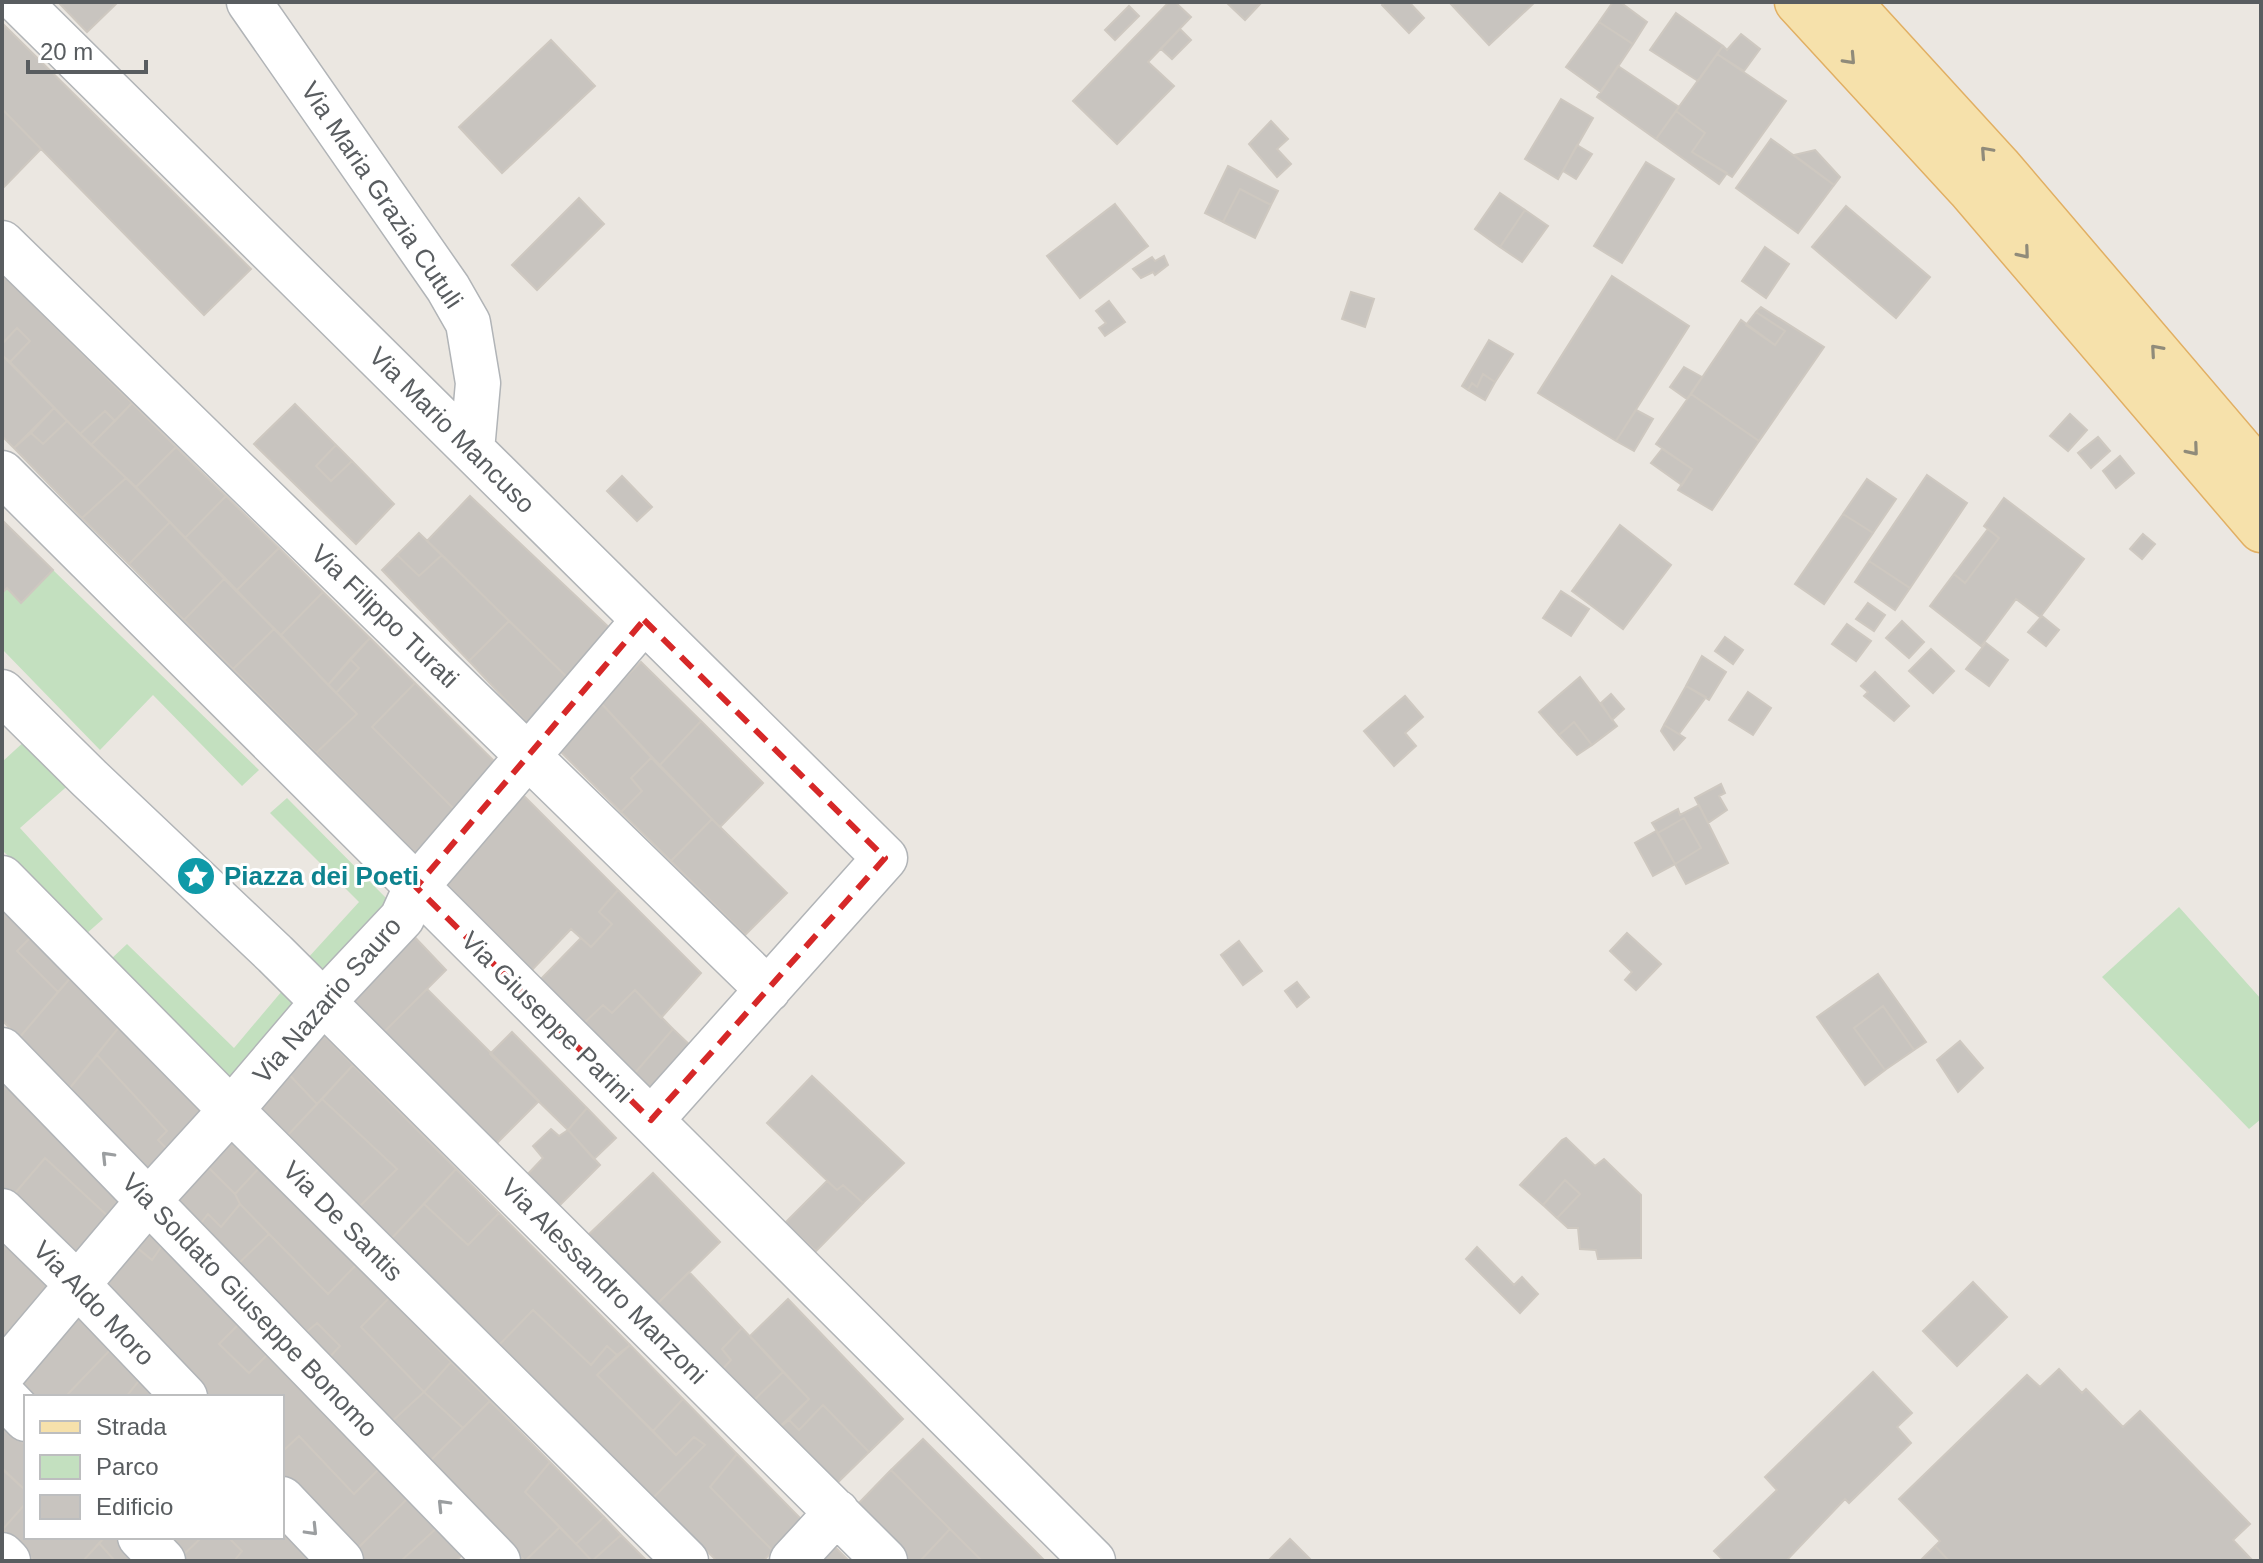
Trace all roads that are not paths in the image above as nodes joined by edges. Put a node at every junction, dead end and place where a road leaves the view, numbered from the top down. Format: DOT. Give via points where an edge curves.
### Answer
graph roads {
  1 [pos="19,2"];
  2 [pos="249,2"];
  3 [pos="1797,2"];
  4 [pos="1849,2"];
  5 [pos="2,243"];
  6 [pos="472,450"];
  7 [pos="2,473"];
  8 [pos="2261,473"];
  9 [pos="2261,530"];
  10 [pos="644,620"];
  11 [pos="2,692"];
  12 [pos="528,756"];
  13 [pos="2,878"];
  14 [pos="416,887"];
  15 [pos="768,990"];
  16 [pos="323,1002"];
  17 [pos="2,1050"];
  18 [pos="231,1110"];
  19 [pos="651,1120"];
  20 [pos="149,1200"];
  21 [pos="2,1211"];
  22 [pos="77,1284"];
  23 [pos="2,1374"];
  24 [pos="2,1394"];
  25 [pos="183,1395"];
  26 [pos="24,1417"];
  27 [pos="284,1501"];
  28 [pos="837,1512"];
  29 [pos="142,1539"];
  30 [pos="2,1555"];
  31 [pos="8,1561"];
  32 [pos="163,1561"];
  33 [pos="341,1561"];
  34 [pos="498,1561"];
  35 [pos="686,1561"];
  36 [pos="792,1561"];
  37 [pos="885,1561"];
  38 [pos="1093,1561"];
  1 -- 6 [label="street, Via Mario Mancuso"];
  2 -- 6 [label="street, Via Maria Grazia Cutuli" via="468,323 478,383"];
  3 -- 9 [label="main road, one-way" via="1969,189"];
  8 -- 4 [label="main road, one-way" via="1999,166"];
  5 -- 12 [label="street, Via Filippo Turati"];
  6 -- 10 [label="street, Via Mario Mancuso"];
  7 -- 14 [label="street, Via Giuseppe Parini"];
  10 -- 12 [label="street, Via Nazario Sauro"];
  10 -- 15 [label="street, Via Mario Mancuso" via="885,858"];
  11 -- 16 [label="street"];
  12 -- 14 [label="street, Via Nazario Sauro"];
  12 -- 15 [label="street, Via Filippo Turati"];
  13 -- 18 [label="street, Via De Santis"];
  14 -- 16 [label="street, Via Nazario Sauro" via="402,918"];
  14 -- 19 [label="street, Via Giuseppe Parini"];
  15 -- 19 [label="street"];
  16 -- 18 [label="street, Via Nazario Sauro"];
  16 -- 28 [label="street, Via Alessandro Manzoni"];
  20 -- 17 [label="street, Via Soldato Giuseppe Bonomo, one-way"];
  18 -- 20 [label="street, Via Nazario Sauro"];
  18 -- 35 [label="street, Via De Santis"];
  19 -- 38 [label="street, Via Giuseppe Parini"];
  20 -- 22 [label="street, Via Nazario Sauro"];
  34 -- 20 [label="street, Via Soldato Giuseppe Bonomo, one-way"];
  21 -- 22 [label="street, Via Aldo Moro"];
  22 -- 23 [label="street, Via Nazario Sauro"];
  22 -- 25 [label="street, Via Aldo Moro"];
  24 -- 26 [label="street"];
  27 -- 33 [label="street, one-way"];
  28 -- 36 [label="street"];
  28 -- 37 [label="street, Via Alessandro Manzoni"];
  29 -- 32 [label="street"];
  30 -- 31 [label="street"];
}
